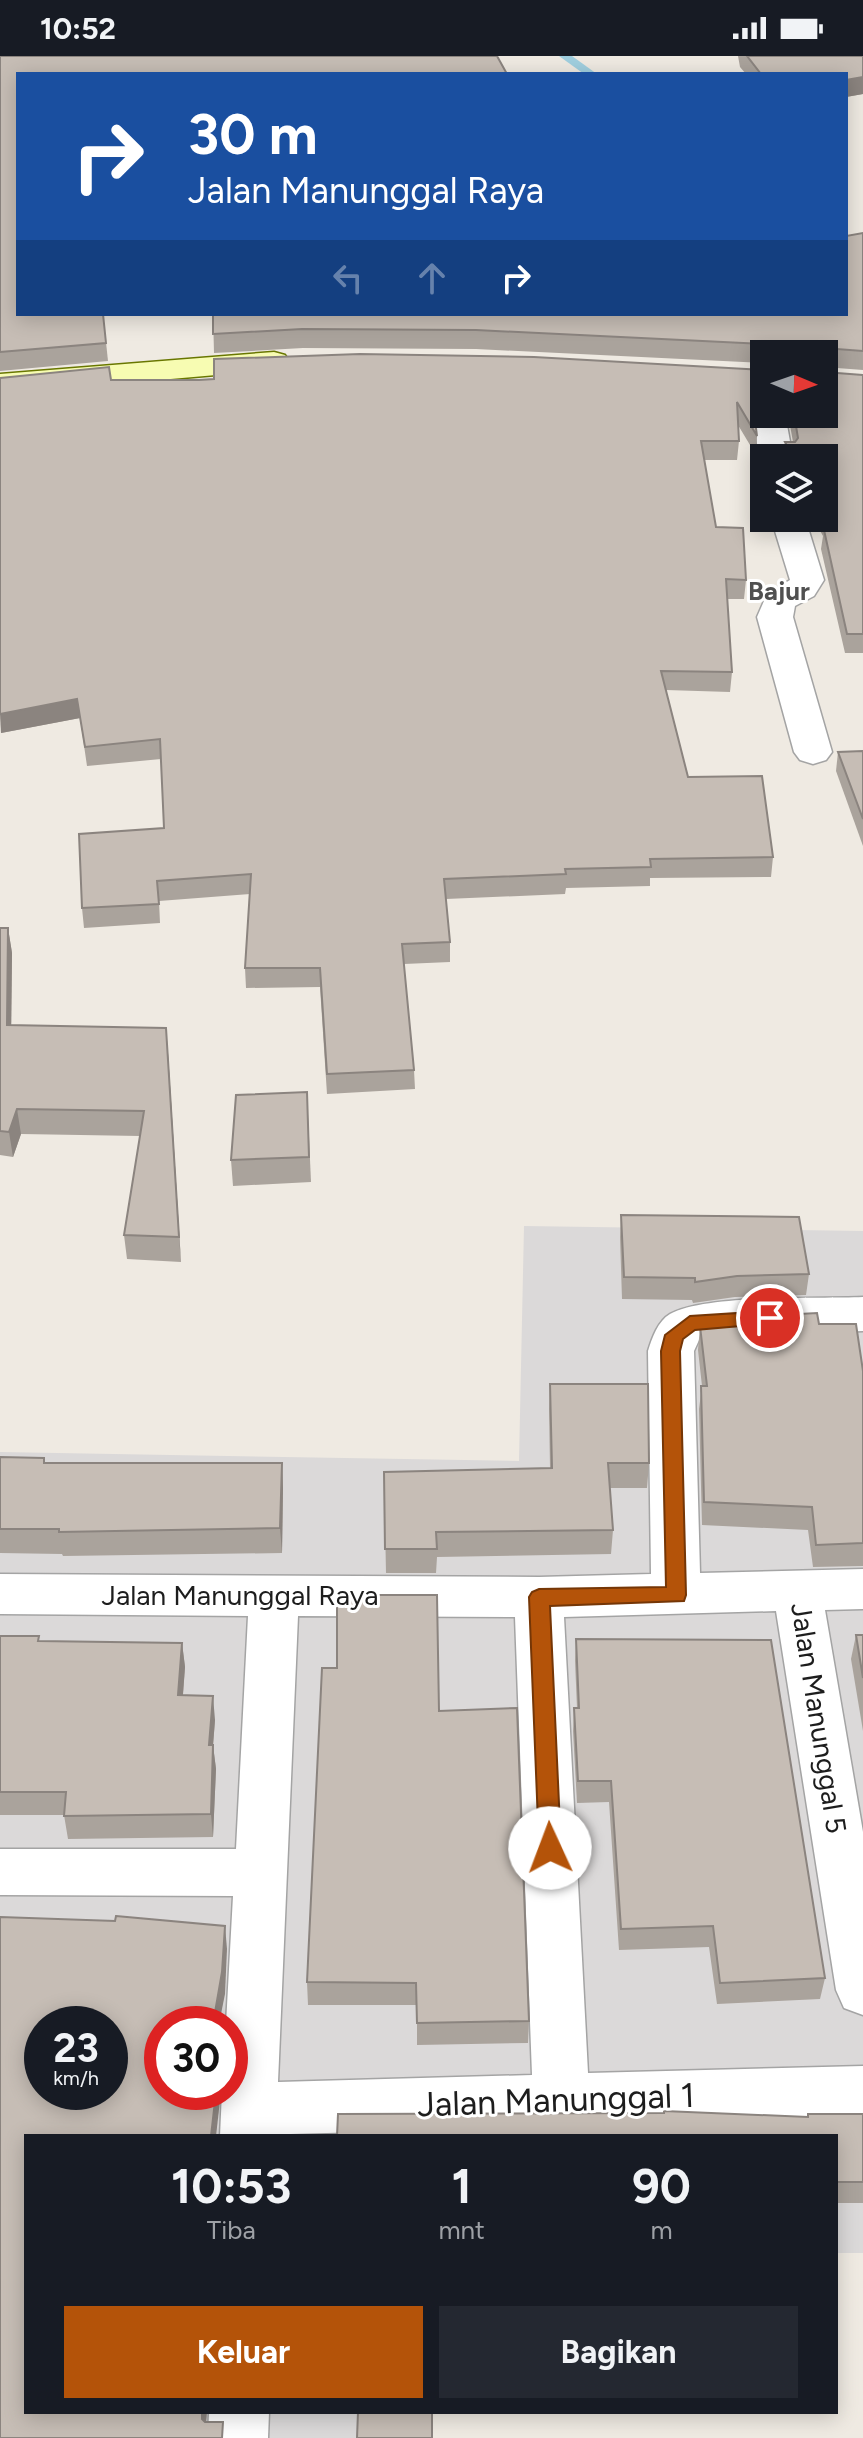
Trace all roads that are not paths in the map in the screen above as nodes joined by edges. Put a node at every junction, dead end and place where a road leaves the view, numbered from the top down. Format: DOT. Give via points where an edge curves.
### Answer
graph roads {
  1 [pos="303,361"];
  2 [pos="0,384"];
  3 [pos="792,532"];
  4 [pos="813,752"];
  5 [pos="863,1314"];
  6 [pos="797,1589"];
  7 [pos="863,1589"];
  8 [pos="0,1594"];
  9 [pos="274,1594"];
  10 [pos="676,1595"];
  11 [pos="539,1597"];
  12 [pos="0,1872"];
  13 [pos="261,1873"];
  14 [pos="863,1990"];
  15 [pos="863,2092"];
  16 [pos="561,2099"];
  17 [pos="249,2123"];
  18 [pos="239,2414"];
  19 [pos="238,2438"];
  1 -- 2 [label="street"];
  3 -- 4 [label="street" via="807,580 802,589 779,601 775,617"];
  5 -- 10 [label="street" via="709,1320 690,1323 674,1335"];
  6 -- 7 [label="street, Jalan Manunggal Raya"];
  6 -- 10 [label="street, Jalan Manunggal Raya"];
  6 -- 14 [label="street, Jalan Manunggal 5"];
  8 -- 9 [label="street, Jalan Manunggal Raya"];
  9 -- 11 [label="street, Jalan Manunggal Raya"];
  9 -- 13 [label="street"];
  10 -- 11 [label="street, Jalan Manunggal Raya"];
  11 -- 16 [label="street"];
  12 -- 13 [label="street"];
  13 -- 17 [label="street"];
  15 -- 16 [label="street, Jalan Manunggal 1"];
  16 -- 17 [label="street, Jalan Manunggal 1"];
  18 -- 19 [label="street"];
}
